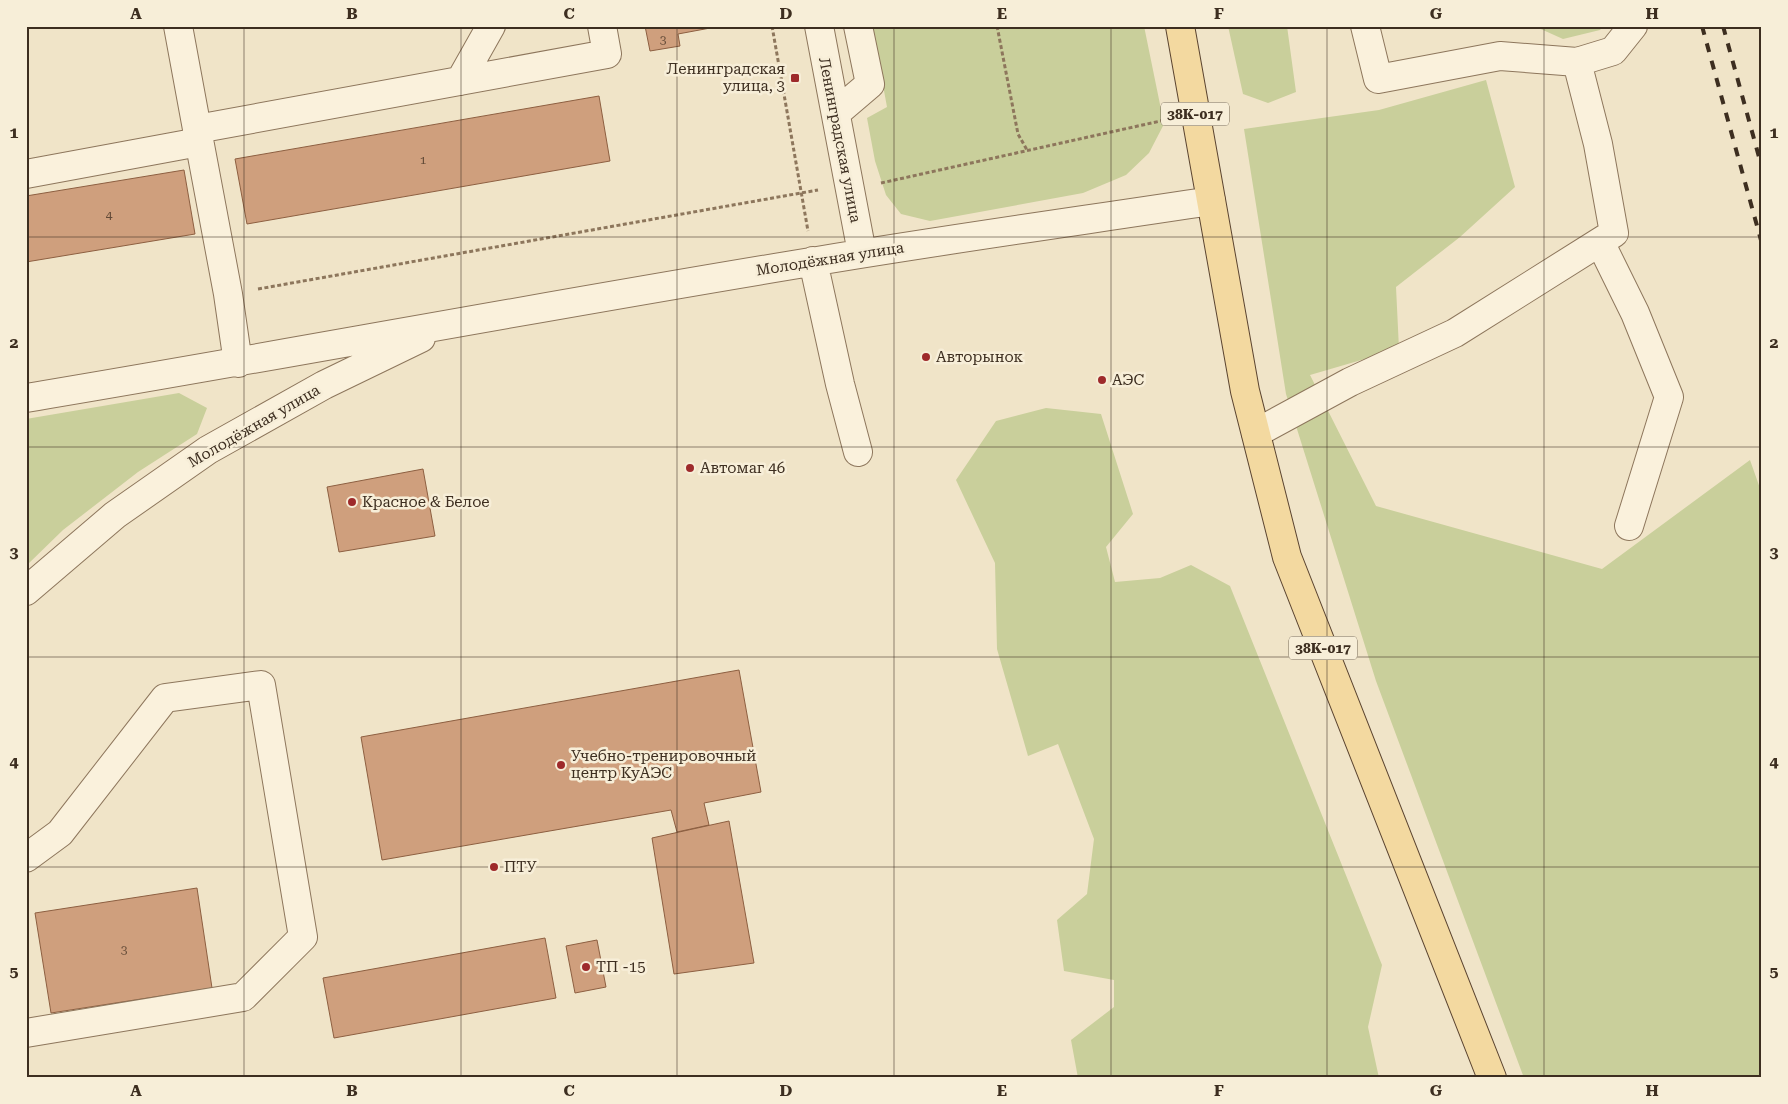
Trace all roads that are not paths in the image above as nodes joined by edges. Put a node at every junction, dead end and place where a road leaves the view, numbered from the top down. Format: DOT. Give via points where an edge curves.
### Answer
graph roads {
  1 [pos="178,26"];
  2 [pos="491,26"];
  3 [pos="602,26"];
  4 [pos="819,26"];
  5 [pos="858,26"];
  6 [pos="1180,26"];
  7 [pos="1366,26"];
  8 [pos="1633,26"];
  9 [pos="1577,62"];
  10 [pos="460,81"];
  11 [pos="836,113"];
  12 [pos="198,136"];
  13 [pos="26,174"];
  14 [pos="1211,201"];
  15 [pos="1600,242"];
  16 [pos="862,253"];
  17 [pos="814,261"];
  18 [pos="451,323"];
  19 [pos="238,363"];
  20 [pos="26,398"];
  21 [pos="1256,433"];
  22 [pos="858,452"];
  23 [pos="1629,526"];
  24 [pos="26,591"];
  25 [pos="26,858"];
  26 [pos="26,1033"];
  27 [pos="1492,1078"];
  1 -- 12 [label="street"];
  2 -- 10 [label="street"];
  3 -- 10 [label="street" via="607,54"];
  4 -- 11 [label="street, Ленинградская улица"];
  5 -- 11 [label="street" via="870,84"];
  6 -- 14 [label="main road, 38К-017"];
  7 -- 9 [label="street" via="1378,80 1500,56"];
  8 -- 9 [label="street" via="1613,51"];
  9 -- 15 [label="street" via="1598,144 1614,233"];
  10 -- 12 [label="street"];
  11 -- 16 [label="street, Ленинградская улица"];
  12 -- 13 [label="street"];
  12 -- 19 [label="street"];
  14 -- 16 [label="street, Молодёжная улица"];
  14 -- 21 [label="main road, 38К-017" via="1245,391"];
  15 -- 21 [label="street" via="1455,333 1350,382"];
  15 -- 23 [label="street" via="1635,313 1669,397"];
  16 -- 17 [label="street, Молодёжная улица"];
  17 -- 18 [label="street, Молодёжная улица"];
  17 -- 22 [label="street"];
  18 -- 19 [label="street, Молодёжная улица"];
  18 -- 24 [label="street, Молодёжная улица" via="324,386 208,450 115,515"];
  19 -- 20 [label="street, Молодёжная улица"];
  21 -- 27 [label="main road, 38К-017" via="1287,557"];
  25 -- 26 [label="street" via="60,833 165,698 261,685 303,936 243,997"];
}
